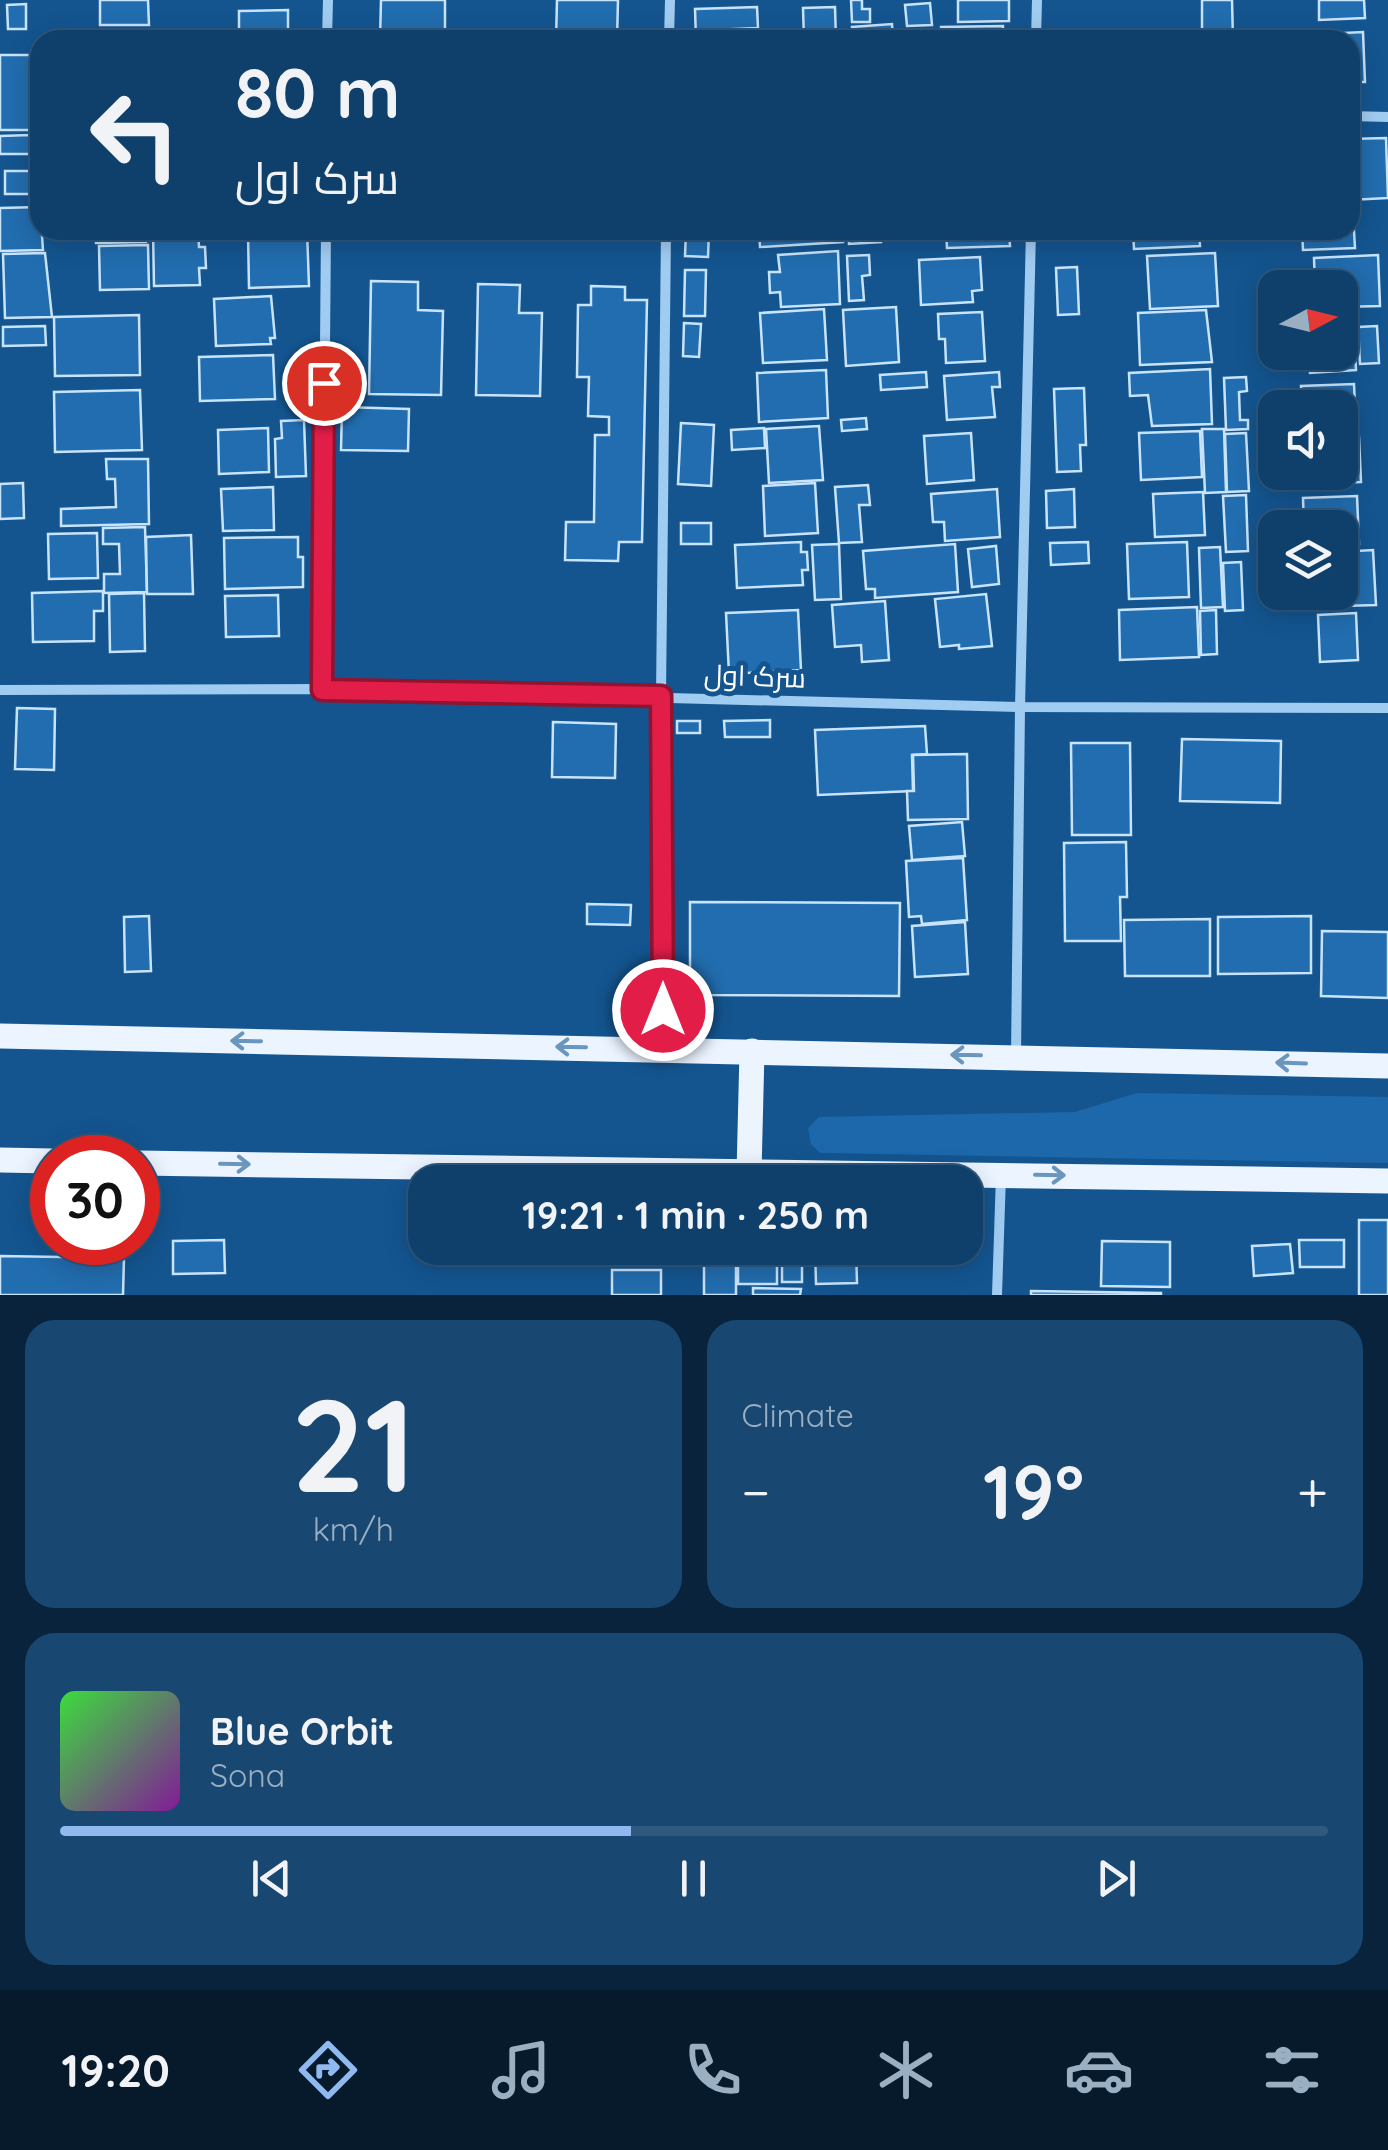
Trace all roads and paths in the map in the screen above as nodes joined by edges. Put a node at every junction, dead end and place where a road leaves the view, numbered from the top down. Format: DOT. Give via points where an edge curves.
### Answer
graph roads {
  1 [pos="328,0"];
  2 [pos="670,0"];
  3 [pos="1036,0"];
  4 [pos="327,30"];
  5 [pos="669,30"];
  6 [pos="1036,30"];
  7 [pos="1360,116"];
  8 [pos="1388,117"];
  9 [pos="326,240"];
  10 [pos="666,240"];
  11 [pos="1031,240"];
  12 [pos="0,690"];
  13 [pos="322,690"];
  14 [pos="661,696"];
  15 [pos="1020,707"];
  16 [pos="1388,708"];
  17 [pos="0,1036"];
  18 [pos="663,1049"];
  19 [pos="752,1051"];
  20 [pos="1016,1056"];
  21 [pos="1388,1066"];
  22 [pos="0,1160"];
  23 [pos="30,1161"];
  24 [pos="160,1163"];
  25 [pos="749,1165"];
  26 [pos="408,1168"];
  27 [pos="983,1174"];
  28 [pos="1001,1174"];
  29 [pos="1388,1181"];
  30 [pos="997,1295"];
  1 -- 4 [label="street"];
  2 -- 5 [label="street"];
  3 -- 6 [label="street"];
  7 -- 8 [label="street"];
  9 -- 13 [label="street"];
  10 -- 14 [label="street"];
  11 -- 15 [label="street"];
  12 -- 13 [label="street, سرک‌ اول"];
  13 -- 14 [label="street, سرک‌ اول"];
  14 -- 15 [label="street, سرک‌ اول"];
  14 -- 18 [label="street"];
  15 -- 16 [label="street, سرک‌ اول"];
  15 -- 20 [label="street"];
  18 -- 17 [label="main road, one-way"];
  18 -- 19 [label="main road"];
  20 -- 19 [label="main road, one-way"];
  19 -- 25 [label="main road"];
  21 -- 20 [label="main road, one-way"];
  22 -- 23 [label="main road"];
  24 -- 26 [label="main road, one-way"];
  27 -- 28 [label="main road"];
  28 -- 29 [label="main road, one-way"];
  28 -- 30 [label="street"];
}
